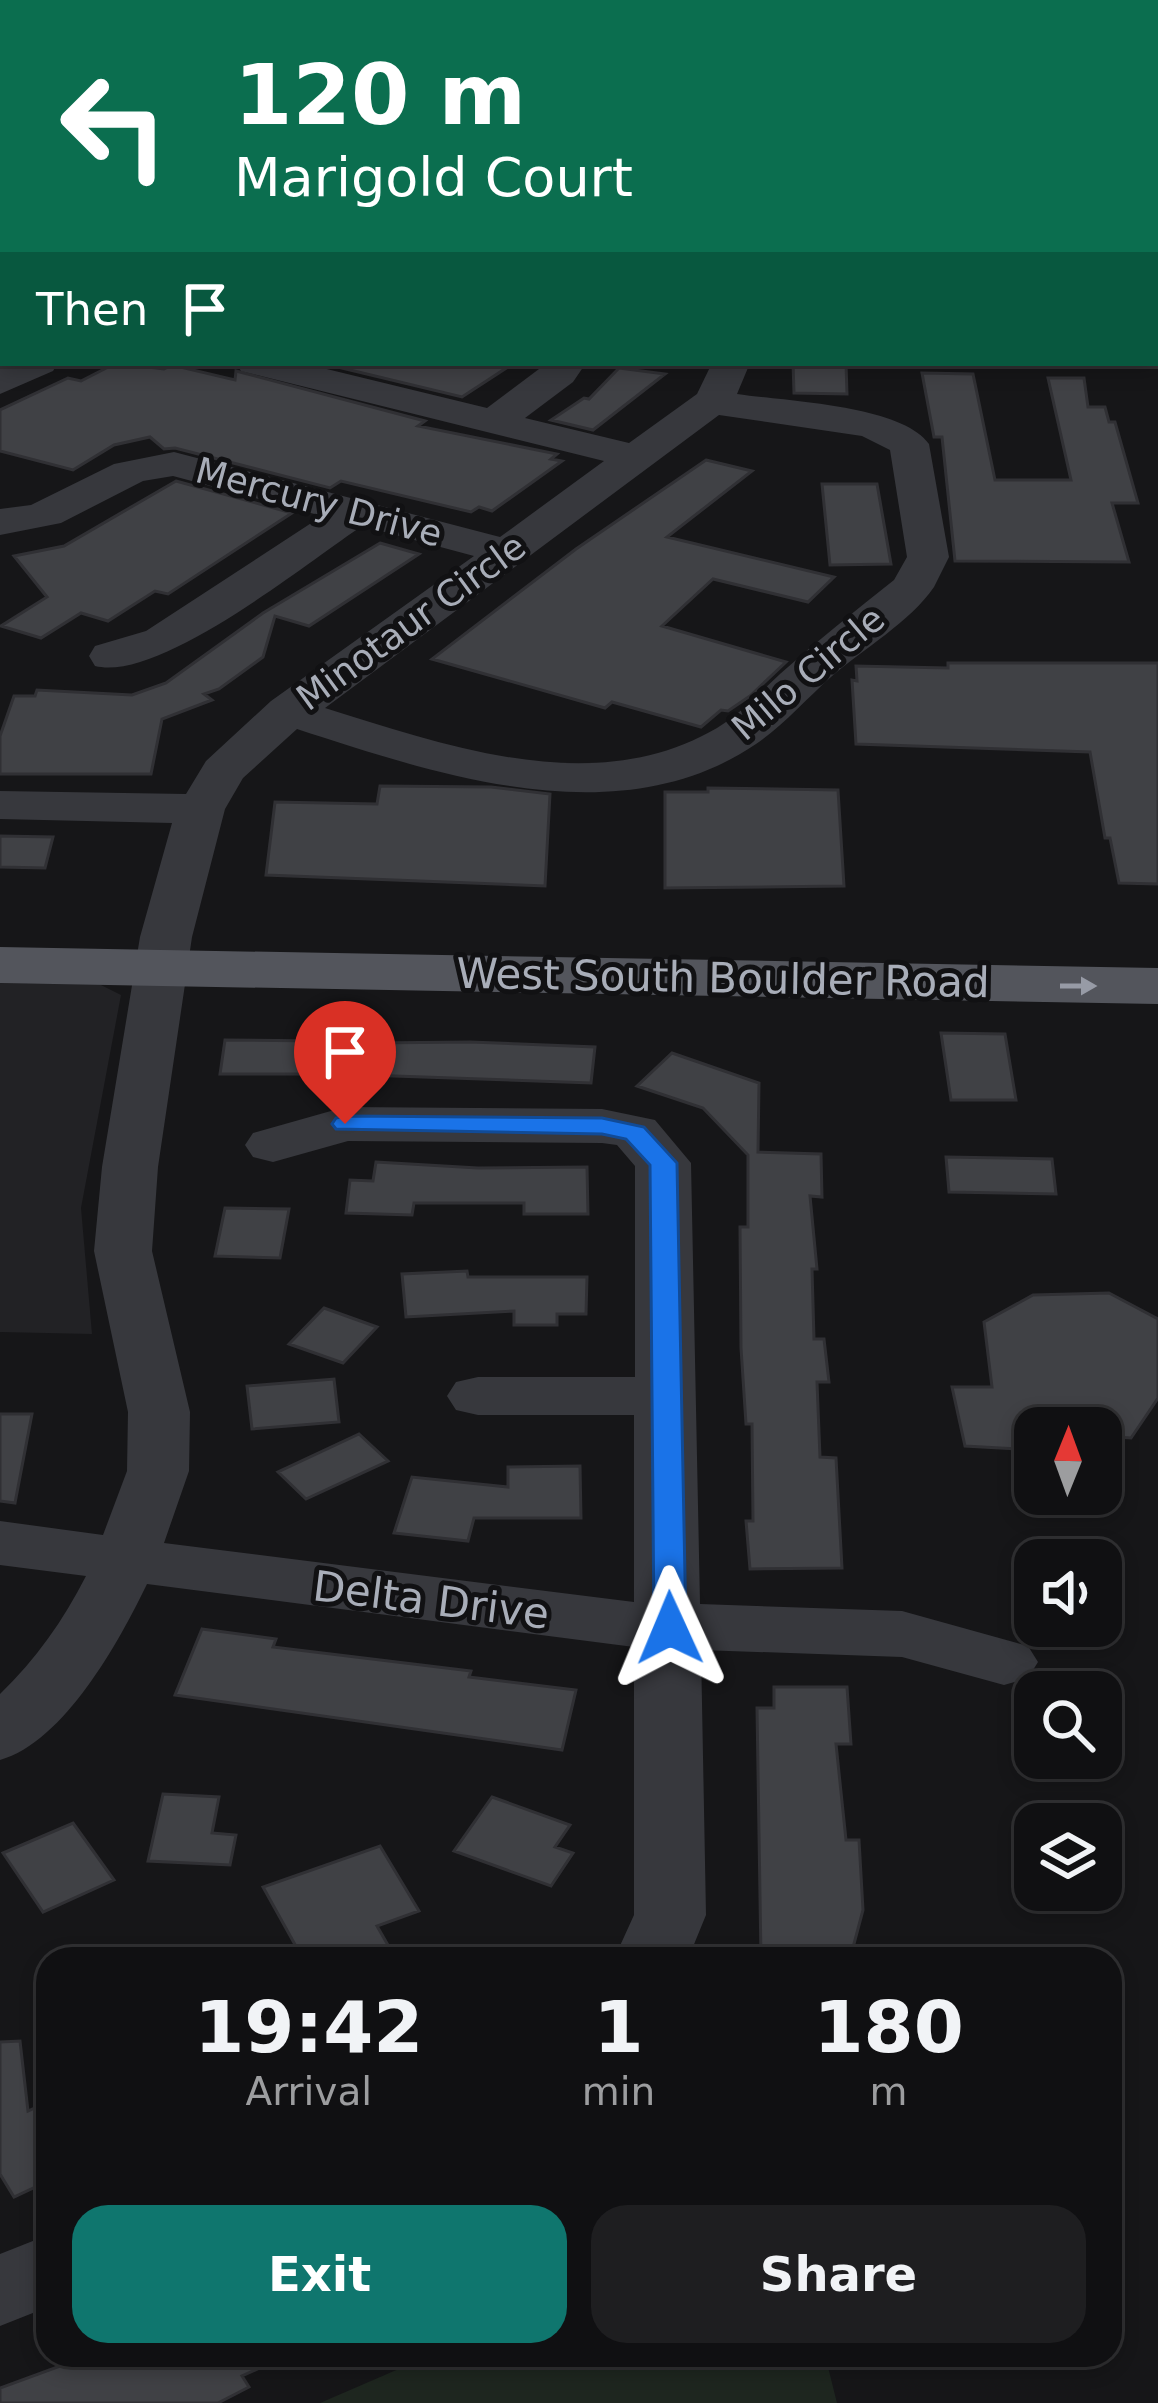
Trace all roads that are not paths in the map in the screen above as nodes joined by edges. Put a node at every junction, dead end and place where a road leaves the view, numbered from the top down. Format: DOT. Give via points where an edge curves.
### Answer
graph roads {
  1 [pos="32,366"];
  2 [pos="267,366"];
  3 [pos="565,366"];
  4 [pos="0,382"];
  5 [pos="721,383"];
  6 [pos="494,422"];
  7 [pos="639,458"];
  8 [pos="357,512"];
  9 [pos="0,522"];
  10 [pos="506,552"];
  11 [pos="111,656"];
  12 [pos="287,711"];
  13 [pos="0,805"];
  14 [pos="201,809"];
  15 [pos="0,936"];
  16 [pos="1158,944"];
  17 [pos="165,952"];
  18 [pos="0,965"];
  19 [pos="1158,986"];
  20 [pos="273,1145"];
  21 [pos="478,1396"];
  22 [pos="664,1396"];
  23 [pos="0,1543"];
  24 [pos="126,1560"];
  25 [pos="670,1628"];
  26 [pos="1004,1662"];
  27 [pos="0,1736"];
  28 [pos="656,1947"];
  29 [pos="36,2275"];
  30 [pos="0,2292"];
  1 -- 4 [label="street"];
  2 -- 6 [label="street"];
  3 -- 6 [label="street"];
  5 -- 7 [label="street, Minotaur Circle"];
  5 -- 12 [label="street, Milo Circle" via="909,444 928,557 912,587 738,735 695,760 569,776 446,760"];
  6 -- 7 [label="street"];
  7 -- 10 [label="street, Minotaur Circle"];
  8 -- 9 [label="street, Mercury Drive" via="154,463 46,518"];
  8 -- 10 [label="street, Mercury Drive"];
  8 -- 11 [label="street" via="162,640"];
  10 -- 12 [label="street, Minotaur Circle"];
  12 -- 14 [label="street, Minotaur Circle" via="223,771"];
  13 -- 14 [label="street"];
  14 -- 17 [label="street, Minotaur Circle"];
  15 -- 17 [label="main road, West South Boulder Road"];
  16 -- 17 [label="main road, West South Boulder Road"];
  17 -- 18 [label="main road, West South Boulder Road"];
  17 -- 19 [label="main road, West South Boulder Road, one-way"];
  17 -- 24 [label="street, Minotaur Circle" via="123,1252 159,1412 158,1471"];
  20 -- 22 [label="street" via="345,1124 635,1132 663,1163"];
  21 -- 22 [label="street"];
  22 -- 25 [label="street"];
  23 -- 24 [label="street, Delta Drive"];
  24 -- 25 [label="street, Delta Drive"];
  24 -- 27 [label="street, Minotaur Circle" via="54,1682"];
  25 -- 26 [label="street, Delta Drive" via="902,1634"];
  25 -- 28 [label="street" via="670,1915"];
  29 -- 30 [label="street"];
}
